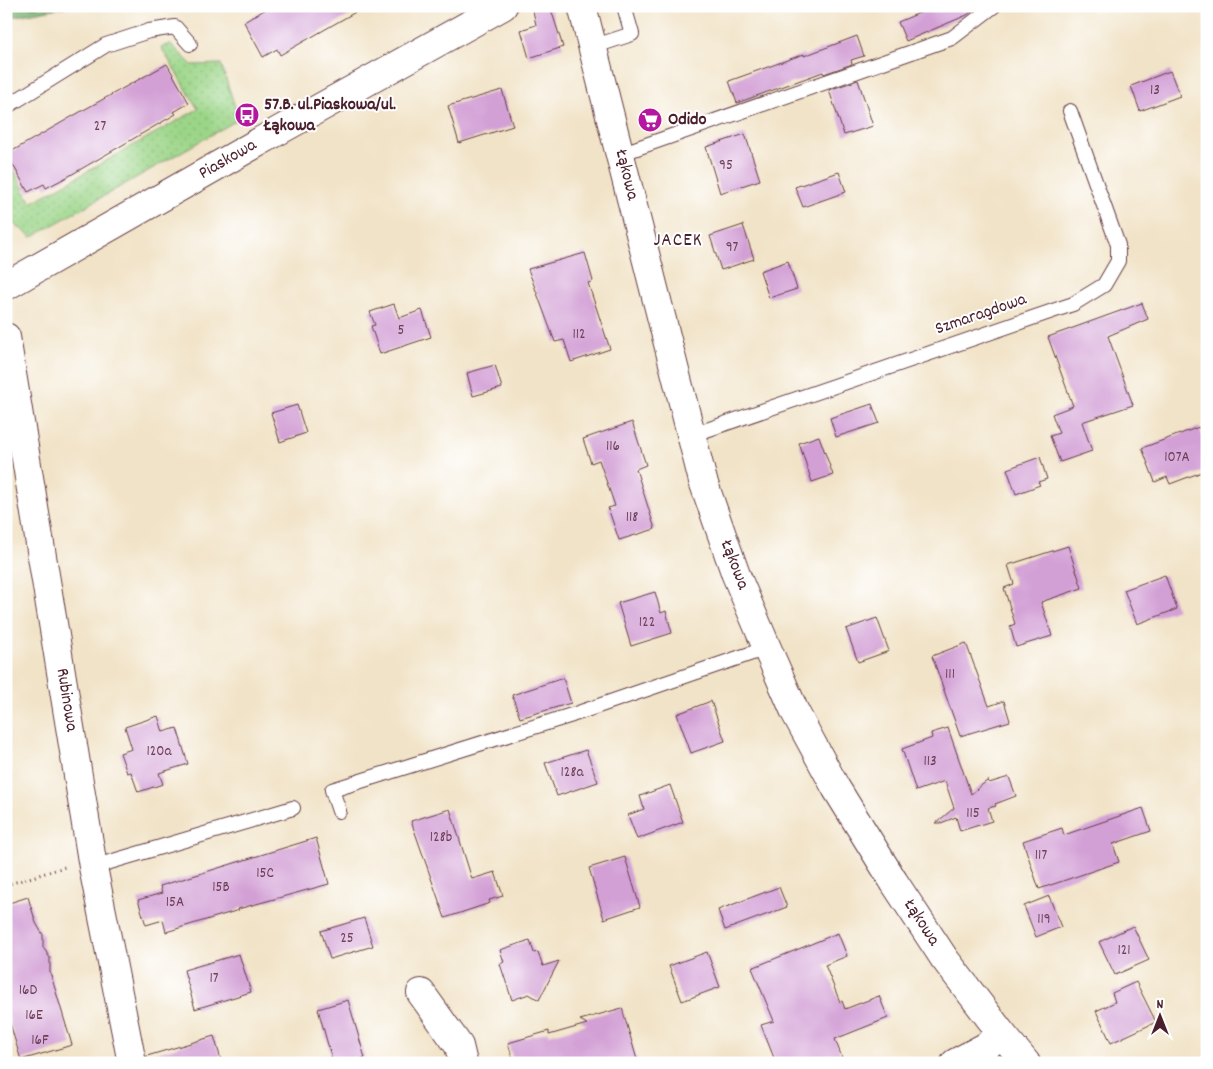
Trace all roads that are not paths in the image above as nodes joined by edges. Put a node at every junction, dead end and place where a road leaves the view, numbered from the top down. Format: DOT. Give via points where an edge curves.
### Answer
graph roads {
  1 [pos="503,6"];
  2 [pos="582,6"];
  3 [pos="624,6"];
  4 [pos="994,6"];
  5 [pos="190,44"];
  6 [pos="592,47"];
  7 [pos="6,107"];
  8 [pos="1070,111"];
  9 [pos="620,154"];
  10 [pos="8,283"];
  11 [pos="6,337"];
  12 [pos="692,435"];
  13 [pos="767,648"];
  14 [pos="293,808"];
  15 [pos="339,812"];
  16 [pos="93,867"];
  17 [pos="420,992"];
  18 [pos="1002,1034"];
  19 [pos="132,1063"];
  20 [pos="463,1063"];
  21 [pos="956,1063"];
  22 [pos="1026,1063"];
  1 -- 10 [label="street, Piaskowa"];
  2 -- 6 [label="street, Łąkowa"];
  3 -- 6 [label="lane" via="632,34"];
  4 -- 9 [label="lane" via="952,38"];
  5 -- 7 [label="lane" via="175,27 149,31 106,45"];
  6 -- 9 [label="street, Łąkowa"];
  8 -- 12 [label="lane, Szmaragdowa" via="1118,246 1118,260 1104,285 1073,304"];
  9 -- 12 [label="street, Łąkowa"];
  11 -- 16 [label="street, Rubinowa"];
  12 -- 13 [label="street, Łąkowa" via="703,481 736,575"];
  13 -- 15 [label="lane" via="572,716 332,790"];
  13 -- 18 [label="street, Łąkowa" via="795,712 841,796 944,958"];
  14 -- 16 [label="lane"];
  16 -- 19 [label="street, Rubinowa"];
  17 -- 20 [label="street" via="459,1046"];
  18 -- 21 [label="street"];
  18 -- 22 [label="street, Łąkowa"];
}
